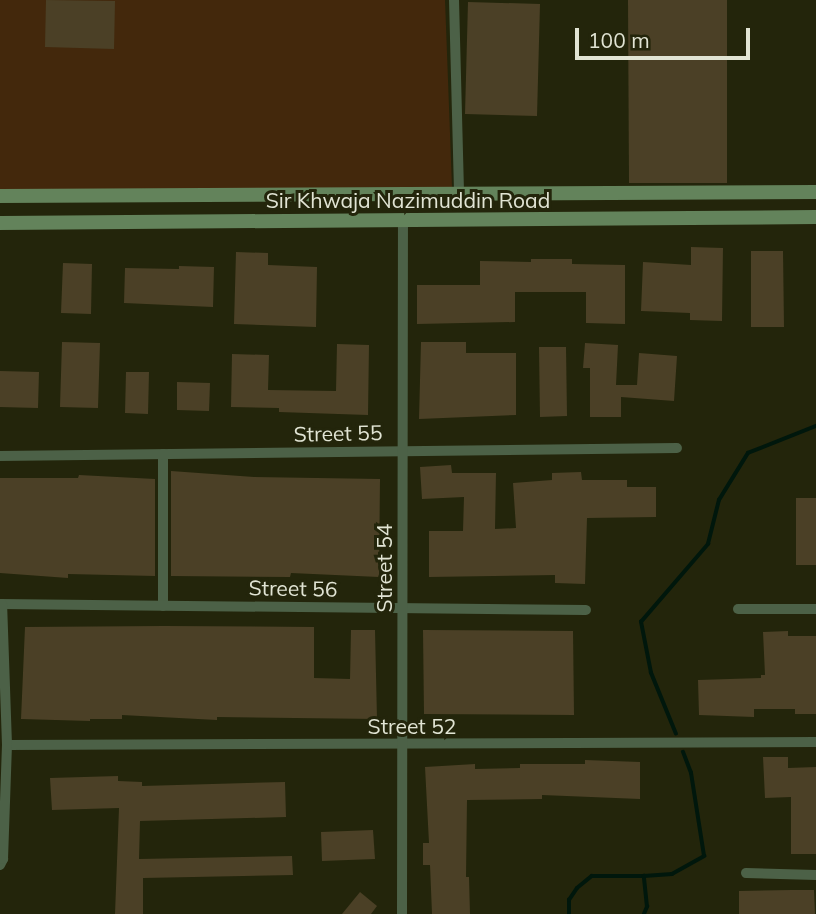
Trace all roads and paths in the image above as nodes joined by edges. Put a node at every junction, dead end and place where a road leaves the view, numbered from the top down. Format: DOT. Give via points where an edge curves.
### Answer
graph roads {
  1 [pos="454,0"];
  2 [pos="816,192"];
  3 [pos="458,194"];
  4 [pos="211,195"];
  5 [pos="0,197"];
  6 [pos="816,217"];
  7 [pos="213,222"];
  8 [pos="403,222"];
  9 [pos="0,223"];
  10 [pos="677,448"];
  11 [pos="403,451"];
  12 [pos="163,454"];
  13 [pos="0,456"];
  14 [pos="1,604"];
  15 [pos="163,606"];
  16 [pos="403,608"];
  17 [pos="738,609"];
  18 [pos="816,609"];
  19 [pos="586,610"];
  20 [pos="816,742"];
  21 [pos="7,745"];
  22 [pos="403,746"];
  23 [pos="1,862"];
  24 [pos="746,873"];
  25 [pos="816,875"];
  26 [pos="402,914"];
  1 -- 3 [label="street"];
  2 -- 3 [label="main road, Sir Khwaja Nazimuddin Road"];
  3 -- 4 [label="main road, Sir Khwaja Nazimuddin Road"];
  4 -- 5 [label="main road, Sir Khwaja Nazimuddin Road"];
  4 -- 7 [label="main road"];
  6 -- 8 [label="main road, Sir Khwaja Nazimuddin Road"];
  7 -- 8 [label="main road, Sir Khwaja Nazimuddin Road"];
  7 -- 9 [label="main road, Sir Khwaja Nazimuddin Road"];
  8 -- 11 [label="street, Street 54"];
  10 -- 11 [label="street, Street 55"];
  11 -- 12 [label="street, Street 55"];
  11 -- 16 [label="street, Street 54"];
  12 -- 13 [label="street, Street 55"];
  12 -- 15 [label="street"];
  14 -- 15 [label="street, Street 56"];
  14 -- 21 [label="street"];
  15 -- 16 [label="street, Street 56"];
  16 -- 19 [label="street, Street 56"];
  16 -- 22 [label="street, Street 54"];
  17 -- 18 [label="street"];
  20 -- 22 [label="street, Street 52"];
  21 -- 22 [label="street, Street 52"];
  21 -- 23 [label="street"];
  22 -- 26 [label="street, Street 54"];
  24 -- 25 [label="street"];
}
